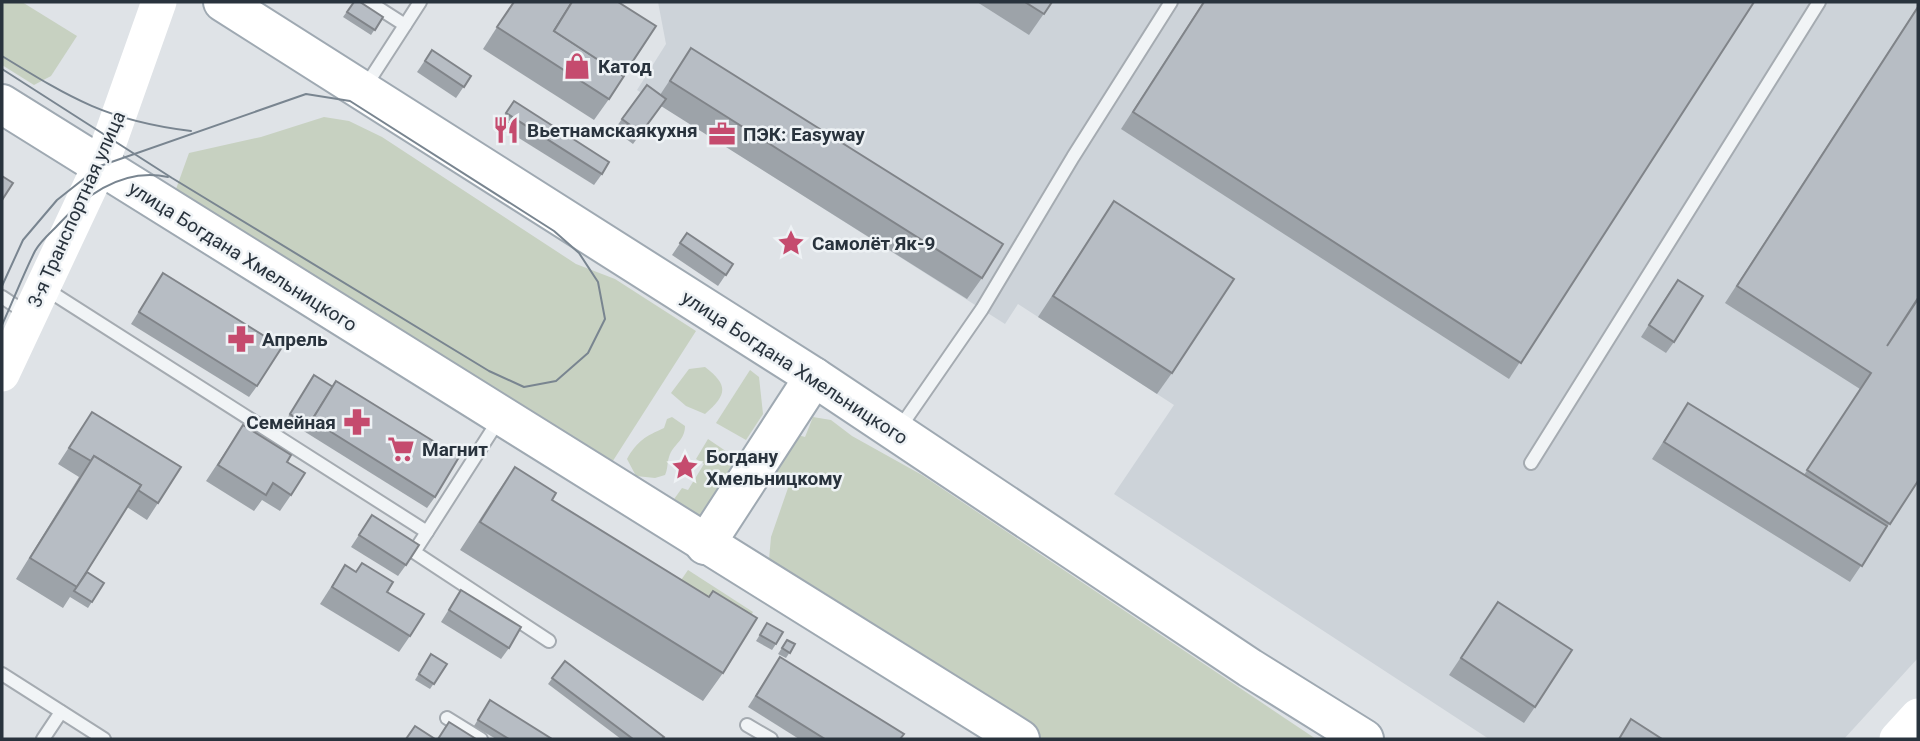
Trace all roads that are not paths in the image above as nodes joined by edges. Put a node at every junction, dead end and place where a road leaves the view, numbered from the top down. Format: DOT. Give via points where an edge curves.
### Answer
graph roads {
  1 [pos="159,2"];
  2 [pos="223,2"];
  3 [pos="369,2"];
  4 [pos="420,2"];
  5 [pos="1171,2"];
  6 [pos="1819,2"];
  7 [pos="405,25"];
  8 [pos="362,91"];
  9 [pos="2,104"];
  10 [pos="100,166"];
  11 [pos="25,300"];
  12 [pos="2,374"];
  13 [pos="814,377"];
  14 [pos="501,418"];
  15 [pos="897,433"];
  16 [pos="1531,463"];
  17 [pos="427,532"];
  18 [pos="705,545"];
  19 [pos="549,641"];
  20 [pos="2,674"];
  21 [pos="61,712"];
  22 [pos="1918,716"];
  23 [pos="447,718"];
  24 [pos="747,725"];
  25 [pos="43,739"];
  26 [pos="104,739"];
  27 [pos="481,739"];
  28 [pos="771,739"];
  29 [pos="1020,739"];
  30 [pos="1364,739"];
  31 [pos="1897,739"];
  1 -- 10 [label="main road, 3-я Транспортная улица"];
  2 -- 8 [label="main road, улица Богдана Хмельницкого"];
  3 -- 7 [label="lane"];
  4 -- 7 [label="lane"];
  5 -- 15 [label="lane" via="982,309"];
  6 -- 16 [label="lane"];
  7 -- 8 [label="lane"];
  8 -- 13 [label="main road, улица Богдана Хмельницкого"];
  9 -- 10 [label="main road, улица Богдана Хмельницкого"];
  10 -- 11 [label="main road, 3-я Транспортная улица"];
  10 -- 14 [label="main road, улица Богдана Хмельницкого"];
  11 -- 12 [label="main road, 3-я Транспортная улица"];
  11 -- 17 [label="lane"];
  13 -- 15 [label="main road, улица Богдана Хмельницкого"];
  13 -- 18 [label="main road"];
  14 -- 17 [label="lane"];
  14 -- 18 [label="main road, улица Богдана Хмельницкого"];
  15 -- 30 [label="main road, улица Богдана Хмельницкого"];
  17 -- 19 [label="lane" via="414,552"];
  18 -- 29 [label="main road, улица Богдана Хмельницкого"];
  20 -- 21 [label="lane"];
  21 -- 25 [label="lane"];
  21 -- 26 [label="lane"];
  22 -- 31 [label="main road"];
  23 -- 27 [label="lane"];
  24 -- 28 [label="lane"];
}
